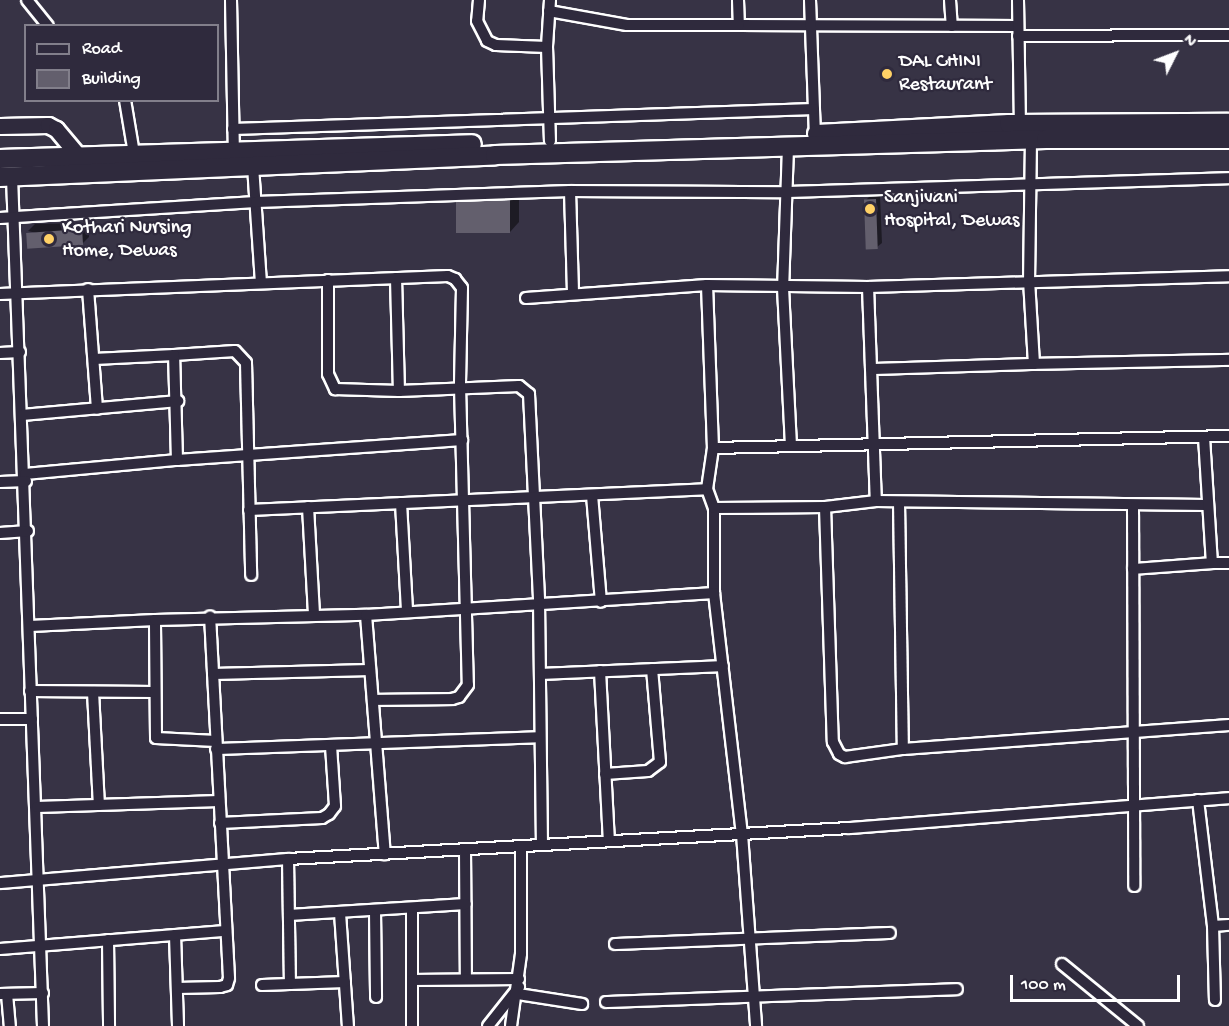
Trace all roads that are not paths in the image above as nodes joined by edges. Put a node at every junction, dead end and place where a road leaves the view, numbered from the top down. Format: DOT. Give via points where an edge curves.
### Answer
graph roads {
  1 [pos="27,0"];
  2 [pos="231,0"];
  3 [pos="479,0"];
  4 [pos="738,0"];
  5 [pos="810,0"];
  6 [pos="950,0"];
  7 [pos="1017,0"];
  8 [pos="550,5"];
  9 [pos="46,24"];
  10 [pos="739,25"];
  11 [pos="952,26"];
  12 [pos="812,27"];
  13 [pos="1018,31"];
  14 [pos="1229,35"];
  15 [pos="547,47"];
  16 [pos="125,102"];
  17 [pos="814,109"];
  18 [pos="549,117"];
  19 [pos="1229,123"];
  20 [pos="1020,124"];
  21 [pos="0,126"];
  22 [pos="233,129"];
  23 [pos="815,134"];
  24 [pos="1229,139"];
  25 [pos="1031,140"];
  26 [pos="550,141"];
  27 [pos="788,147"];
  28 [pos="234,151"];
  29 [pos="134,154"];
  30 [pos="79,156"];
  31 [pos="0,159"];
  32 [pos="253,166"];
  33 [pos="6,177"];
  34 [pos="1229,178"];
  35 [pos="1030,182"];
  36 [pos="570,191"];
  37 [pos="785,192"];
  38 [pos="256,202"];
  39 [pos="14,217"];
  40 [pos="0,218"];
  41 [pos="1229,276"];
  42 [pos="396,278"];
  43 [pos="328,280"];
  44 [pos="1029,280"];
  45 [pos="261,282"];
  46 [pos="707,285"];
  47 [pos="868,287"];
  48 [pos="783,288"];
  49 [pos="88,289"];
  50 [pos="17,292"];
  51 [pos="0,294"];
  52 [pos="573,294"];
  53 [pos="526,298"];
  54 [pos="20,352"];
  55 [pos="0,353"];
  56 [pos="174,355"];
  57 [pos="94,358"];
  58 [pos="1229,360"];
  59 [pos="1034,364"];
  60 [pos="871,369"];
  61 [pos="460,386"];
  62 [pos="399,391"];
  63 [pos="178,401"];
  64 [pos="97,409"];
  65 [pos="22,415"];
  66 [pos="1229,436"];
  67 [pos="1204,437"];
  68 [pos="462,440"];
  69 [pos="791,445"];
  70 [pos="874,446"];
  71 [pos="713,448"];
  72 [pos="247,458"];
  73 [pos="177,460"];
  74 [pos="26,478"];
  75 [pos="0,482"];
  76 [pos="707,489"];
  77 [pos="592,495"];
  78 [pos="531,497"];
  79 [pos="464,501"];
  80 [pos="876,501"];
  81 [pos="899,502"];
  82 [pos="400,503"];
  83 [pos="1133,505"];
  84 [pos="1206,505"];
  85 [pos="308,507"];
  86 [pos="825,507"];
  87 [pos="714,508"];
  88 [pos="249,510"];
  89 [pos="28,531"];
  90 [pos="0,533"];
  91 [pos="1212,563"];
  92 [pos="1229,563"];
  93 [pos="1133,568"];
  94 [pos="251,575"];
  95 [pos="714,592"];
  96 [pos="539,601"];
  97 [pos="601,602"];
  98 [pos="467,607"];
  99 [pos="407,612"];
  100 [pos="314,615"];
  101 [pos="366,615"];
  102 [pos="210,616"];
  103 [pos="154,620"];
  104 [pos="30,626"];
  105 [pos="723,666"];
  106 [pos="652,669"];
  107 [pos="370,670"];
  108 [pos="600,671"];
  109 [pos="213,674"];
  110 [pos="540,674"];
  111 [pos="30,691"];
  112 [pos="93,692"];
  113 [pos="154,692"];
  114 [pos="373,700"];
  115 [pos="0,719"];
  116 [pos="32,719"];
  117 [pos="1229,725"];
  118 [pos="1131,732"];
  119 [pos="540,737"];
  120 [pos="376,744"];
  121 [pos="216,745"];
  122 [pos="331,745"];
  123 [pos="903,748"];
  124 [pos="605,774"];
  125 [pos="1229,798"];
  126 [pos="1198,800"];
  127 [pos="219,801"];
  128 [pos="99,805"];
  129 [pos="1132,805"];
  130 [pos="37,807"];
  131 [pos="220,823"];
  132 [pos="741,834"];
  133 [pos="609,841"];
  134 [pos="542,845"];
  135 [pos="521,846"];
  136 [pos="465,849"];
  137 [pos="385,854"];
  138 [pos="288,859"];
  139 [pos="221,865"];
  140 [pos="39,880"];
  141 [pos="0,883"];
  142 [pos="1134,886"];
  143 [pos="466,904"];
  144 [pos="412,908"];
  145 [pos="375,910"];
  146 [pos="340,913"];
  147 [pos="289,915"];
  148 [pos="1229,925"];
  149 [pos="1213,926"];
  150 [pos="225,931"];
  151 [pos="890,933"];
  152 [pos="175,935"];
  153 [pos="748,936"];
  154 [pos="108,940"];
  155 [pos="615,944"];
  156 [pos="41,945"];
  157 [pos="0,949"];
  158 [pos="1062,963"];
  159 [pos="412,980"];
  160 [pos="466,980"];
  161 [pos="345,982"];
  162 [pos="290,984"];
  163 [pos="262,985"];
  164 [pos="519,987"];
  165 [pos="177,988"];
  166 [pos="957,989"];
  167 [pos="43,993"];
  168 [pos="4,994"];
  169 [pos="376,997"];
  170 [pos="753,998"];
  171 [pos="1215,1000"];
  172 [pos="606,1002"];
  173 [pos="582,1004"];
  174 [pos="10,1026"];
  175 [pos="43,1026"];
  176 [pos="109,1026"];
  177 [pos="178,1026"];
  178 [pos="348,1026"];
  179 [pos="412,1026"];
  180 [pos="488,1026"];
  181 [pos="511,1026"];
  182 [pos="756,1026"];
  183 [pos="1138,1026"];
  1 -- 9 [label="street"];
  2 -- 22 [label="street"];
  3 -- 15 [label="street" via="477,21 488,41 496,45"];
  4 -- 10 [label="street"];
  5 -- 12 [label="street"];
  6 -- 11 [label="street"];
  7 -- 13 [label="street"];
  8 -- 10 [label="street" via="627,25"];
  8 -- 15 [label="street"];
  10 -- 12 [label="street"];
  11 -- 12 [label="street"];
  11 -- 13 [label="street"];
  12 -- 17 [label="street"];
  13 -- 14 [label="street"];
  13 -- 20 [label="street"];
  15 -- 18 [label="street"];
  16 -- 29 [label="street"];
  17 -- 18 [label="street"];
  17 -- 23 [label="street"];
  18 -- 22 [label="street"];
  18 -- 26 [label="street"];
  19 -- 20 [label="main road"];
  20 -- 23 [label="main road"];
  21 -- 30 [label="street" via="48,125"];
  22 -- 28 [label="street"];
  23 -- 26 [label="main road"];
  24 -- 25 [label="main road"];
  25 -- 27 [label="main road"];
  25 -- 35 [label="street"];
  26 -- 28 [label="main road"];
  27 -- 32 [label="main road"];
  27 -- 37 [label="street"];
  28 -- 29 [label="main road"];
  29 -- 30 [label="main road"];
  30 -- 31 [label="main road"];
  32 -- 33 [label="main road"];
  32 -- 38 [label="street"];
  33 -- 39 [label="street"];
  34 -- 35 [label="street"];
  35 -- 37 [label="street"];
  35 -- 44 [label="street"];
  36 -- 37 [label="street"];
  36 -- 38 [label="street"];
  36 -- 52 [label="street"];
  37 -- 48 [label="street"];
  38 -- 39 [label="street"];
  38 -- 45 [label="street"];
  39 -- 40 [label="street"];
  39 -- 50 [label="street"];
  41 -- 44 [label="street"];
  42 -- 43 [label="street"];
  42 -- 61 [label="street" via="448,276 462,288"];
  42 -- 62 [label="street"];
  43 -- 45 [label="street"];
  43 -- 62 [label="street" via="330,384 347,392"];
  44 -- 47 [label="street"];
  44 -- 59 [label="street"];
  45 -- 49 [label="street"];
  46 -- 48 [label="street"];
  46 -- 52 [label="street"];
  46 -- 71 [label="street"];
  47 -- 48 [label="street"];
  47 -- 60 [label="street"];
  48 -- 69 [label="street"];
  49 -- 50 [label="street"];
  49 -- 57 [label="street"];
  50 -- 51 [label="street"];
  50 -- 54 [label="street"];
  52 -- 53 [label="street"];
  54 -- 55 [label="street"];
  54 -- 65 [label="street"];
  56 -- 57 [label="street"];
  56 -- 63 [label="street"];
  56 -- 72 [label="street" via="240,353 246,363"];
  57 -- 64 [label="street"];
  58 -- 59 [label="street"];
  59 -- 60 [label="street"];
  60 -- 70 [label="street"];
  61 -- 62 [label="street"];
  61 -- 68 [label="street"];
  61 -- 78 [label="street" via="519,386 526,390"];
  63 -- 64 [label="street"];
  63 -- 73 [label="street"];
  64 -- 65 [label="street"];
  65 -- 74 [label="street"];
  66 -- 67 [label="street"];
  67 -- 70 [label="street"];
  67 -- 84 [label="street"];
  68 -- 72 [label="street"];
  68 -- 79 [label="street"];
  69 -- 70 [label="street"];
  69 -- 71 [label="street"];
  70 -- 80 [label="street"];
  71 -- 76 [label="street"];
  72 -- 73 [label="street"];
  72 -- 88 [label="street"];
  73 -- 74 [label="street"];
  74 -- 75 [label="street"];
  74 -- 89 [label="street"];
  76 -- 77 [label="street"];
  76 -- 87 [label="street"];
  77 -- 78 [label="street"];
  77 -- 97 [label="street"];
  78 -- 79 [label="street"];
  78 -- 96 [label="street"];
  79 -- 82 [label="street"];
  79 -- 98 [label="street"];
  80 -- 81 [label="street"];
  80 -- 86 [label="street"];
  81 -- 83 [label="street"];
  81 -- 123 [label="street"];
  82 -- 85 [label="street"];
  82 -- 99 [label="street"];
  83 -- 84 [label="street"];
  83 -- 93 [label="street"];
  84 -- 91 [label="street"];
  85 -- 88 [label="street"];
  85 -- 100 [label="street"];
  86 -- 87 [label="street"];
  86 -- 123 [label="street" via="836,750 845,757"];
  87 -- 95 [label="street"];
  88 -- 94 [label="street"];
  89 -- 90 [label="street"];
  89 -- 104 [label="street"];
  91 -- 92 [label="street"];
  91 -- 93 [label="street"];
  93 -- 118 [label="street"];
  95 -- 97 [label="street"];
  95 -- 105 [label="street"];
  96 -- 97 [label="street"];
  96 -- 98 [label="street"];
  96 -- 110 [label="street"];
  98 -- 99 [label="street"];
  98 -- 114 [label="street" via="465,692 452,699"];
  99 -- 101 [label="street"];
  100 -- 101 [label="street"];
  100 -- 102 [label="street"];
  101 -- 107 [label="street"];
  102 -- 103 [label="street"];
  102 -- 109 [label="street"];
  103 -- 104 [label="street"];
  103 -- 113 [label="street"];
  104 -- 111 [label="street"];
  105 -- 106 [label="street"];
  105 -- 132 [label="street"];
  106 -- 108 [label="street"];
  106 -- 124 [label="street" via="660,762 648,771"];
  107 -- 109 [label="street"];
  107 -- 114 [label="street"];
  108 -- 110 [label="street"];
  108 -- 124 [label="street"];
  109 -- 121 [label="street"];
  110 -- 119 [label="street"];
  111 -- 112 [label="street"];
  111 -- 116 [label="street"];
  112 -- 113 [label="street"];
  112 -- 128 [label="street"];
  113 -- 121 [label="street" via="156,738"];
  114 -- 120 [label="street"];
  115 -- 116 [label="street"];
  116 -- 130 [label="street"];
  117 -- 118 [label="street"];
  118 -- 123 [label="street"];
  118 -- 129 [label="street"];
  119 -- 120 [label="street"];
  119 -- 134 [label="street"];
  120 -- 122 [label="street"];
  120 -- 137 [label="street"];
  121 -- 122 [label="street"];
  121 -- 127 [label="street"];
  122 -- 131 [label="street" via="335,806 329,814 322,818"];
  124 -- 133 [label="street"];
  125 -- 126 [label="street"];
  126 -- 129 [label="street"];
  126 -- 149 [label="street"];
  127 -- 128 [label="street"];
  127 -- 131 [label="street"];
  128 -- 130 [label="street"];
  129 -- 132 [label="street"];
  129 -- 142 [label="street"];
  130 -- 140 [label="street"];
  131 -- 139 [label="street"];
  132 -- 133 [label="street"];
  132 -- 153 [label="street"];
  133 -- 134 [label="street"];
  134 -- 135 [label="street"];
  135 -- 136 [label="street"];
  135 -- 164 [label="street"];
  136 -- 137 [label="street"];
  136 -- 143 [label="street"];
  137 -- 138 [label="street"];
  138 -- 139 [label="street"];
  138 -- 147 [label="street"];
  139 -- 140 [label="street"];
  139 -- 150 [label="street"];
  140 -- 141 [label="street"];
  140 -- 156 [label="street"];
  143 -- 144 [label="street"];
  143 -- 160 [label="street"];
  144 -- 145 [label="street"];
  144 -- 159 [label="street"];
  145 -- 146 [label="street"];
  145 -- 169 [label="street"];
  146 -- 147 [label="street"];
  146 -- 161 [label="street"];
  147 -- 162 [label="street"];
  148 -- 149 [label="street"];
  149 -- 171 [label="street"];
  150 -- 152 [label="street"];
  150 -- 165 [label="street" via="227,985"];
  151 -- 153 [label="street"];
  152 -- 154 [label="street"];
  152 -- 165 [label="street"];
  153 -- 155 [label="street"];
  153 -- 170 [label="street"];
  154 -- 156 [label="street"];
  154 -- 176 [label="street"];
  156 -- 157 [label="street"];
  156 -- 167 [label="street"];
  158 -- 183 [label="street"];
  159 -- 160 [label="street"];
  159 -- 179 [label="street"];
  160 -- 164 [label="street"];
  161 -- 162 [label="street"];
  161 -- 178 [label="street"];
  162 -- 163 [label="street"];
  164 -- 173 [label="street"];
  164 -- 180 [label="street"];
  164 -- 181 [label="street"];
  165 -- 177 [label="street"];
  166 -- 170 [label="street"];
  167 -- 168 [label="street"];
  167 -- 175 [label="street"];
  168 -- 174 [label="street"];
  170 -- 172 [label="street"];
  170 -- 182 [label="street"];
}
